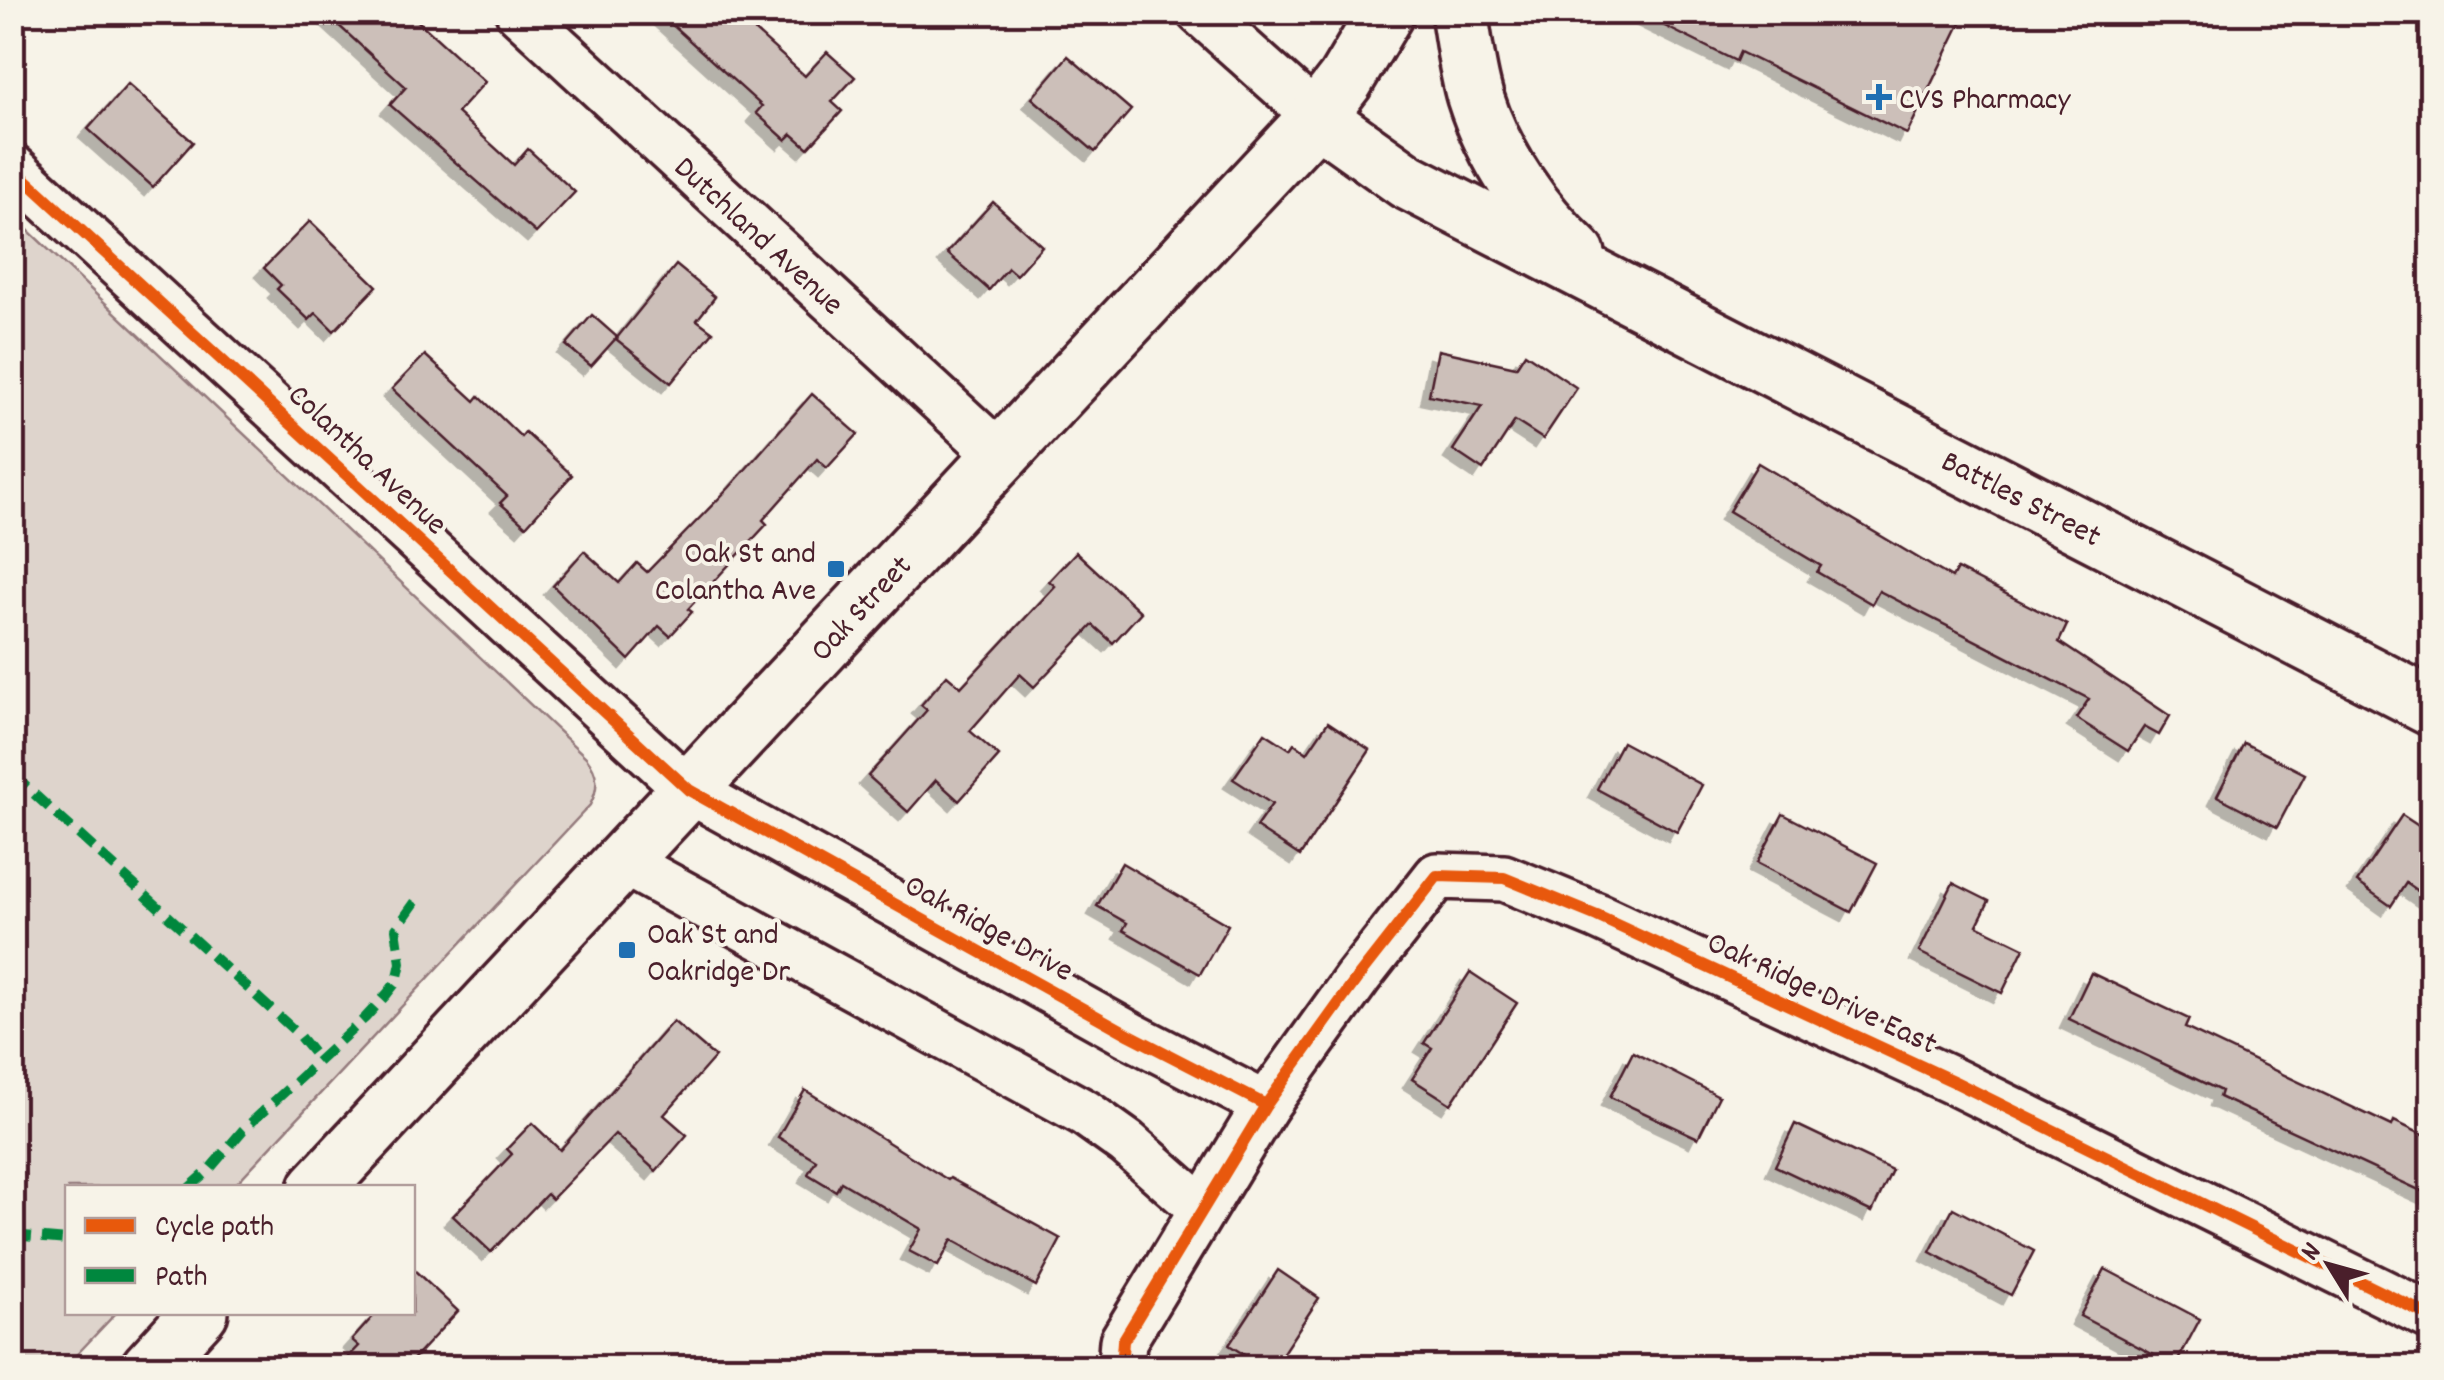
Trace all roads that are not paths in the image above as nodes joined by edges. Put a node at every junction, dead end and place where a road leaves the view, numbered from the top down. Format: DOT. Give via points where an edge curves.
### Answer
graph roads {
  1 [pos="519,12"];
  2 [pos="1200,12"];
  3 [pos="1386,12"];
  4 [pos="1459,12"];
  5 [pos="1317,116"];
  6 [pos="12,167"];
  7 [pos="1614,286"];
  8 [pos="1001,456"];
  9 [pos="2432,707"];
  10 [pos="688,790"];
  11 [pos="622,861"];
  12 [pos="1266,1106"];
  13 [pos="320,1185"];
  14 [pos="1201,1208"];
  15 [pos="197,1315"];
  16 [pos="2432,1317"];
  17 [pos="148,1368"];
  18 [pos="1120,1368"];
  1 -- 8 [label="street, Dutchland Avenue"];
  2 -- 5 [label="street"];
  3 -- 5 [label="main road, Oak Street"];
  4 -- 7 [label="main road, Battles Street" via="1476,99 1504,162 1549,224"];
  5 -- 7 [label="main road, Battles Street" via="1408,181"];
  5 -- 8 [label="main road, Oak Street"];
  6 -- 10 [label="street, Colantha Avenue"];
  7 -- 9 [label="main road, Battles Street"];
  8 -- 10 [label="main road, Oak Street"];
  10 -- 11 [label="main road, Oak Street"];
  10 -- 12 [label="street, Oak Ridge Drive"];
  11 -- 13 [label="main road, Oak Street"];
  11 -- 14 [label="street" via="1070,1104"];
  12 -- 14 [label="street"];
  12 -- 16 [label="street, Oak Ridge Drive East" via="1438,876 1504,878 1955,1082"];
  14 -- 18 [label="street" via="1122,1340"];
  15 -- 17 [label="main road"];
}
